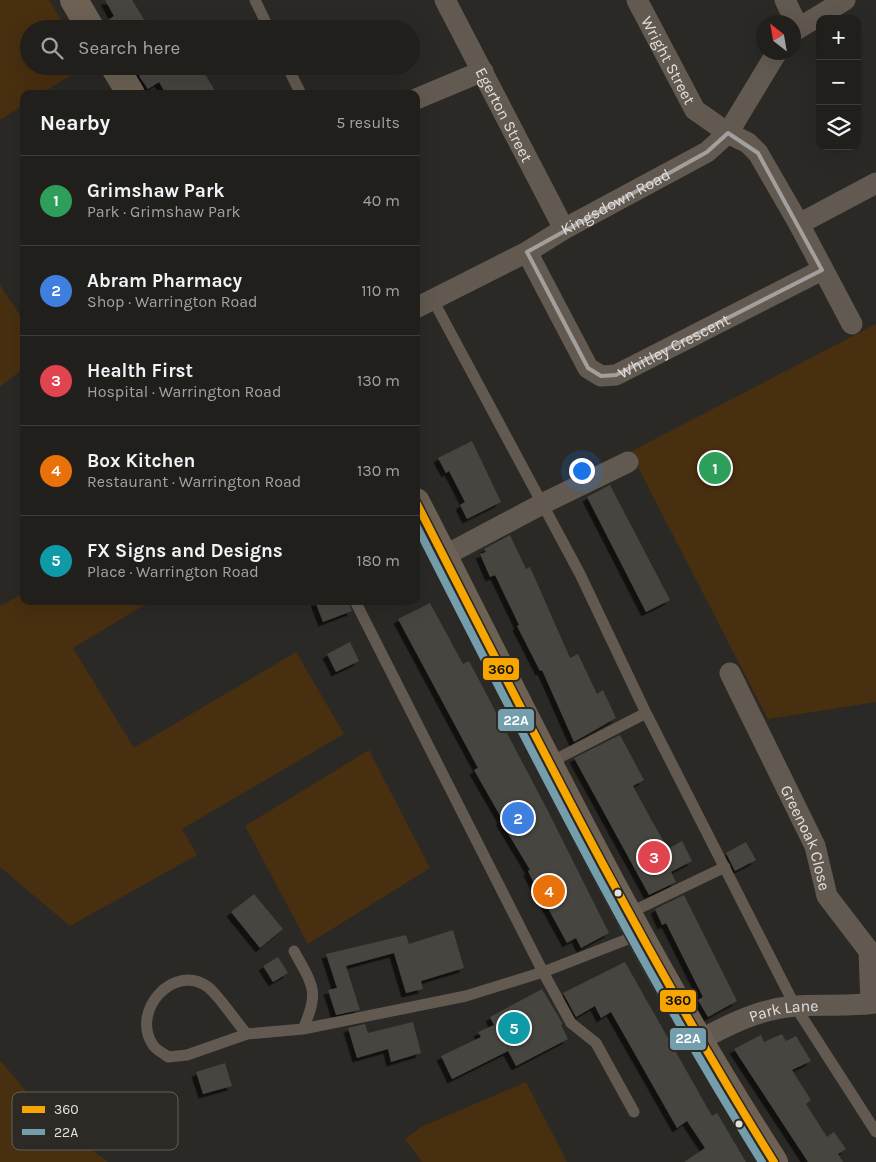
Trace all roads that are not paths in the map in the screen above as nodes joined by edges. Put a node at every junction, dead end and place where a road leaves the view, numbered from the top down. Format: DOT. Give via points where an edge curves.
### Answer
graph roads {
  1 [pos="74,0"];
  2 [pos="255,0"];
  3 [pos="445,0"];
  4 [pos="637,0"];
  5 [pos="785,0"];
  6 [pos="846,0"];
  7 [pos="791,15"];
  8 [pos="86,20"];
  9 [pos="265,20"];
  10 [pos="801,26"];
  11 [pos="772,60"];
  12 [pos="483,70"];
  13 [pos="119,75"];
  14 [pos="292,75"];
  15 [pos="129,90"];
  16 [pos="299,90"];
  17 [pos="420,97"];
  18 [pos="728,133"];
  19 [pos="876,183"];
  20 [pos="799,224"];
  21 [pos="564,229"];
  22 [pos="527,252"];
  23 [pos="822,270"];
  24 [pos="421,305"];
  25 [pos="852,324"];
  26 [pos="628,462"];
  27 [pos="542,504"];
  28 [pos="420,510"];
  29 [pos="444,556"];
  30 [pos="356,605"];
  31 [pos="730,673"];
  32 [pos="646,713"];
  33 [pos="550,762"];
  34 [pos="725,867"];
  35 [pos="632,925"];
  36 [pos="294,951"];
  37 [pos="543,972"];
  38 [pos="874,1003"];
  39 [pos="795,1006"];
  40 [pos="303,1029"];
  41 [pos="247,1034"];
  42 [pos="698,1041"];
  43 [pos="634,1112"];
  44 [pos="876,1132"];
  45 [pos="774,1162"];
  1 -- 8 [label="main road"];
  2 -- 9 [label="lane"];
  3 -- 12 [label="street, Egerton Street"];
  4 -- 18 [label="street, Wright Street" via="695,110"];
  5 -- 7 [label="street"];
  6 -- 10 [label="street"];
  11 -- 18 [label="street, Kingsdown Road"];
  12 -- 17 [label="street"];
  12 -- 21 [label="street, Egerton Street"];
  13 -- 15 [label="main road"];
  14 -- 16 [label="lane"];
  18 -- 20 [label="street" via="748,143 758,153"];
  18 -- 21 [label="street, Kingsdown Road" via="707,152"];
  19 -- 20 [label="street"];
  20 -- 23 [label="street"];
  21 -- 22 [label="street, Kingsdown Road"];
  22 -- 23 [label="street, Whitley Crescent" via="588,368 601,376 616,375"];
  22 -- 24 [label="street, Kingsdown Road"];
  23 -- 25 [label="street"];
  24 -- 27 [label="lane"];
  26 -- 27 [label="street"];
  27 -- 29 [label="street"];
  27 -- 32 [label="lane" via="580,574"];
  28 -- 29 [label="main road"];
  29 -- 33 [label="main road"];
  30 -- 37 [label="lane"];
  31 -- 38 [label="street, Greenoak Close" via="815,846 827,896 869,951"];
  32 -- 33 [label="lane"];
  32 -- 34 [label="lane"];
  33 -- 35 [label="main road"];
  34 -- 35 [label="lane"];
  34 -- 39 [label="lane"];
  35 -- 37 [label="lane"];
  35 -- 42 [label="main road"];
  36 -- 40 [label="lane" via="313,990 313,1006"];
  37 -- 40 [label="lane" via="466,996"];
  37 -- 43 [label="lane" via="572,1023 596,1043"];
  38 -- 39 [label="street, Park Lane"];
  39 -- 42 [label="street, Park Lane" via="742,1018"];
  39 -- 44 [label="lane"];
  40 -- 41 [label="lane"];
  41 -- 41 [label="lane" via="168,1057 153,1046 145,1028 147,1011 165,989 177,981 190,980 207,987"];
  42 -- 45 [label="main road"];
}
